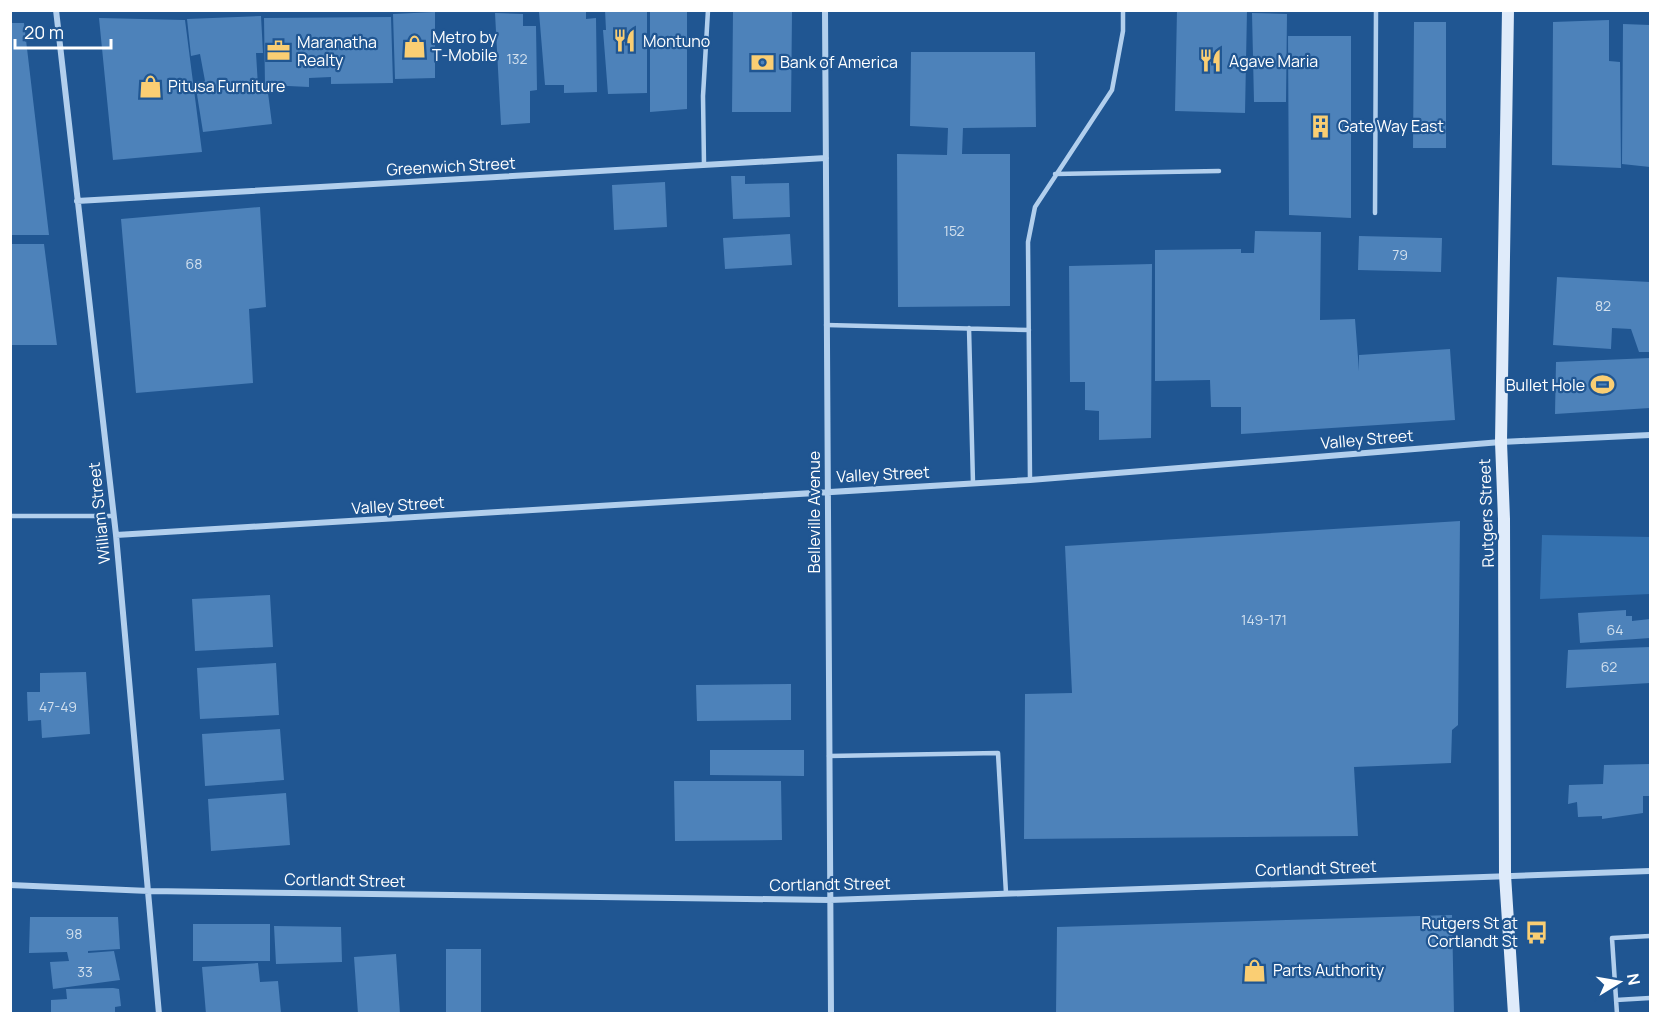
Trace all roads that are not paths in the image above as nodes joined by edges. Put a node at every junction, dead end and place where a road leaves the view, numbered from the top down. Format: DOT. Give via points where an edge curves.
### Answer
graph roads {
  1 [pos="56,10"];
  2 [pos="708,10"];
  3 [pos="825,10"];
  4 [pos="1123,10"];
  5 [pos="1376,10"];
  6 [pos="1508,10"];
  7 [pos="826,158"];
  8 [pos="704,165"];
  9 [pos="1219,171"];
  10 [pos="1055,174"];
  11 [pos="77,201"];
  12 [pos="1375,213"];
  13 [pos="826,325"];
  14 [pos="969,328"];
  15 [pos="1029,330"];
  16 [pos="1650,435"];
  17 [pos="1501,442"];
  18 [pos="1030,480"];
  19 [pos="973,483"];
  20 [pos="828,490"];
  21 [pos="10,516"];
  22 [pos="113,516"];
  23 [pos="116,535"];
  24 [pos="829,756"];
  25 [pos="1650,871"];
  26 [pos="1505,875"];
  27 [pos="10,885"];
  28 [pos="149,891"];
  29 [pos="1006,892"];
  30 [pos="830,900"];
  31 [pos="1650,936"];
  32 [pos="1650,998"];
  33 [pos="1616,1000"];
  34 [pos="159,1014"];
  35 [pos="831,1014"];
  36 [pos="1514,1014"];
  37 [pos="1617,1014"];
  1 -- 11 [label="street, William Street"];
  2 -- 8 [label="lane"];
  3 -- 7 [label="street, Belleville Avenue"];
  4 -- 10 [label="lane" via="1112,90"];
  5 -- 12 [label="lane"];
  6 -- 17 [label="main road, Rutgers Street"];
  7 -- 8 [label="street, Greenwich Street"];
  7 -- 13 [label="street, Belleville Avenue"];
  8 -- 11 [label="street, Greenwich Street"];
  9 -- 10 [label="lane"];
  10 -- 15 [label="lane" via="1035,207 1028,242"];
  11 -- 22 [label="street, William Street"];
  13 -- 14 [label="lane"];
  13 -- 20 [label="street, Belleville Avenue"];
  14 -- 15 [label="lane"];
  14 -- 19 [label="lane"];
  15 -- 18 [label="lane"];
  16 -- 17 [label="street, Valley Street"];
  17 -- 18 [label="street, Valley Street"];
  17 -- 26 [label="main road, Rutgers Street"];
  18 -- 19 [label="street, Valley Street"];
  19 -- 20 [label="street, Valley Street"];
  20 -- 23 [label="street, Valley Street"];
  20 -- 24 [label="street, Belleville Avenue"];
  21 -- 22 [label="lane"];
  22 -- 23 [label="street, William Street"];
  23 -- 28 [label="street, William Street"];
  24 -- 29 [label="lane" via="998,753"];
  24 -- 30 [label="street, Belleville Avenue"];
  25 -- 26 [label="street, Cortlandt Street"];
  26 -- 29 [label="street, Cortlandt Street"];
  26 -- 36 [label="main road, Rutgers Street"];
  27 -- 28 [label="street, Cortlandt Street"];
  28 -- 30 [label="street, Cortlandt Street"];
  28 -- 34 [label="street, William Street"];
  29 -- 30 [label="street, Cortlandt Street"];
  30 -- 35 [label="street, Belleville Avenue"];
  31 -- 33 [label="lane" via="1612,938"];
  32 -- 33 [label="lane"];
  33 -- 37 [label="lane"];
}
